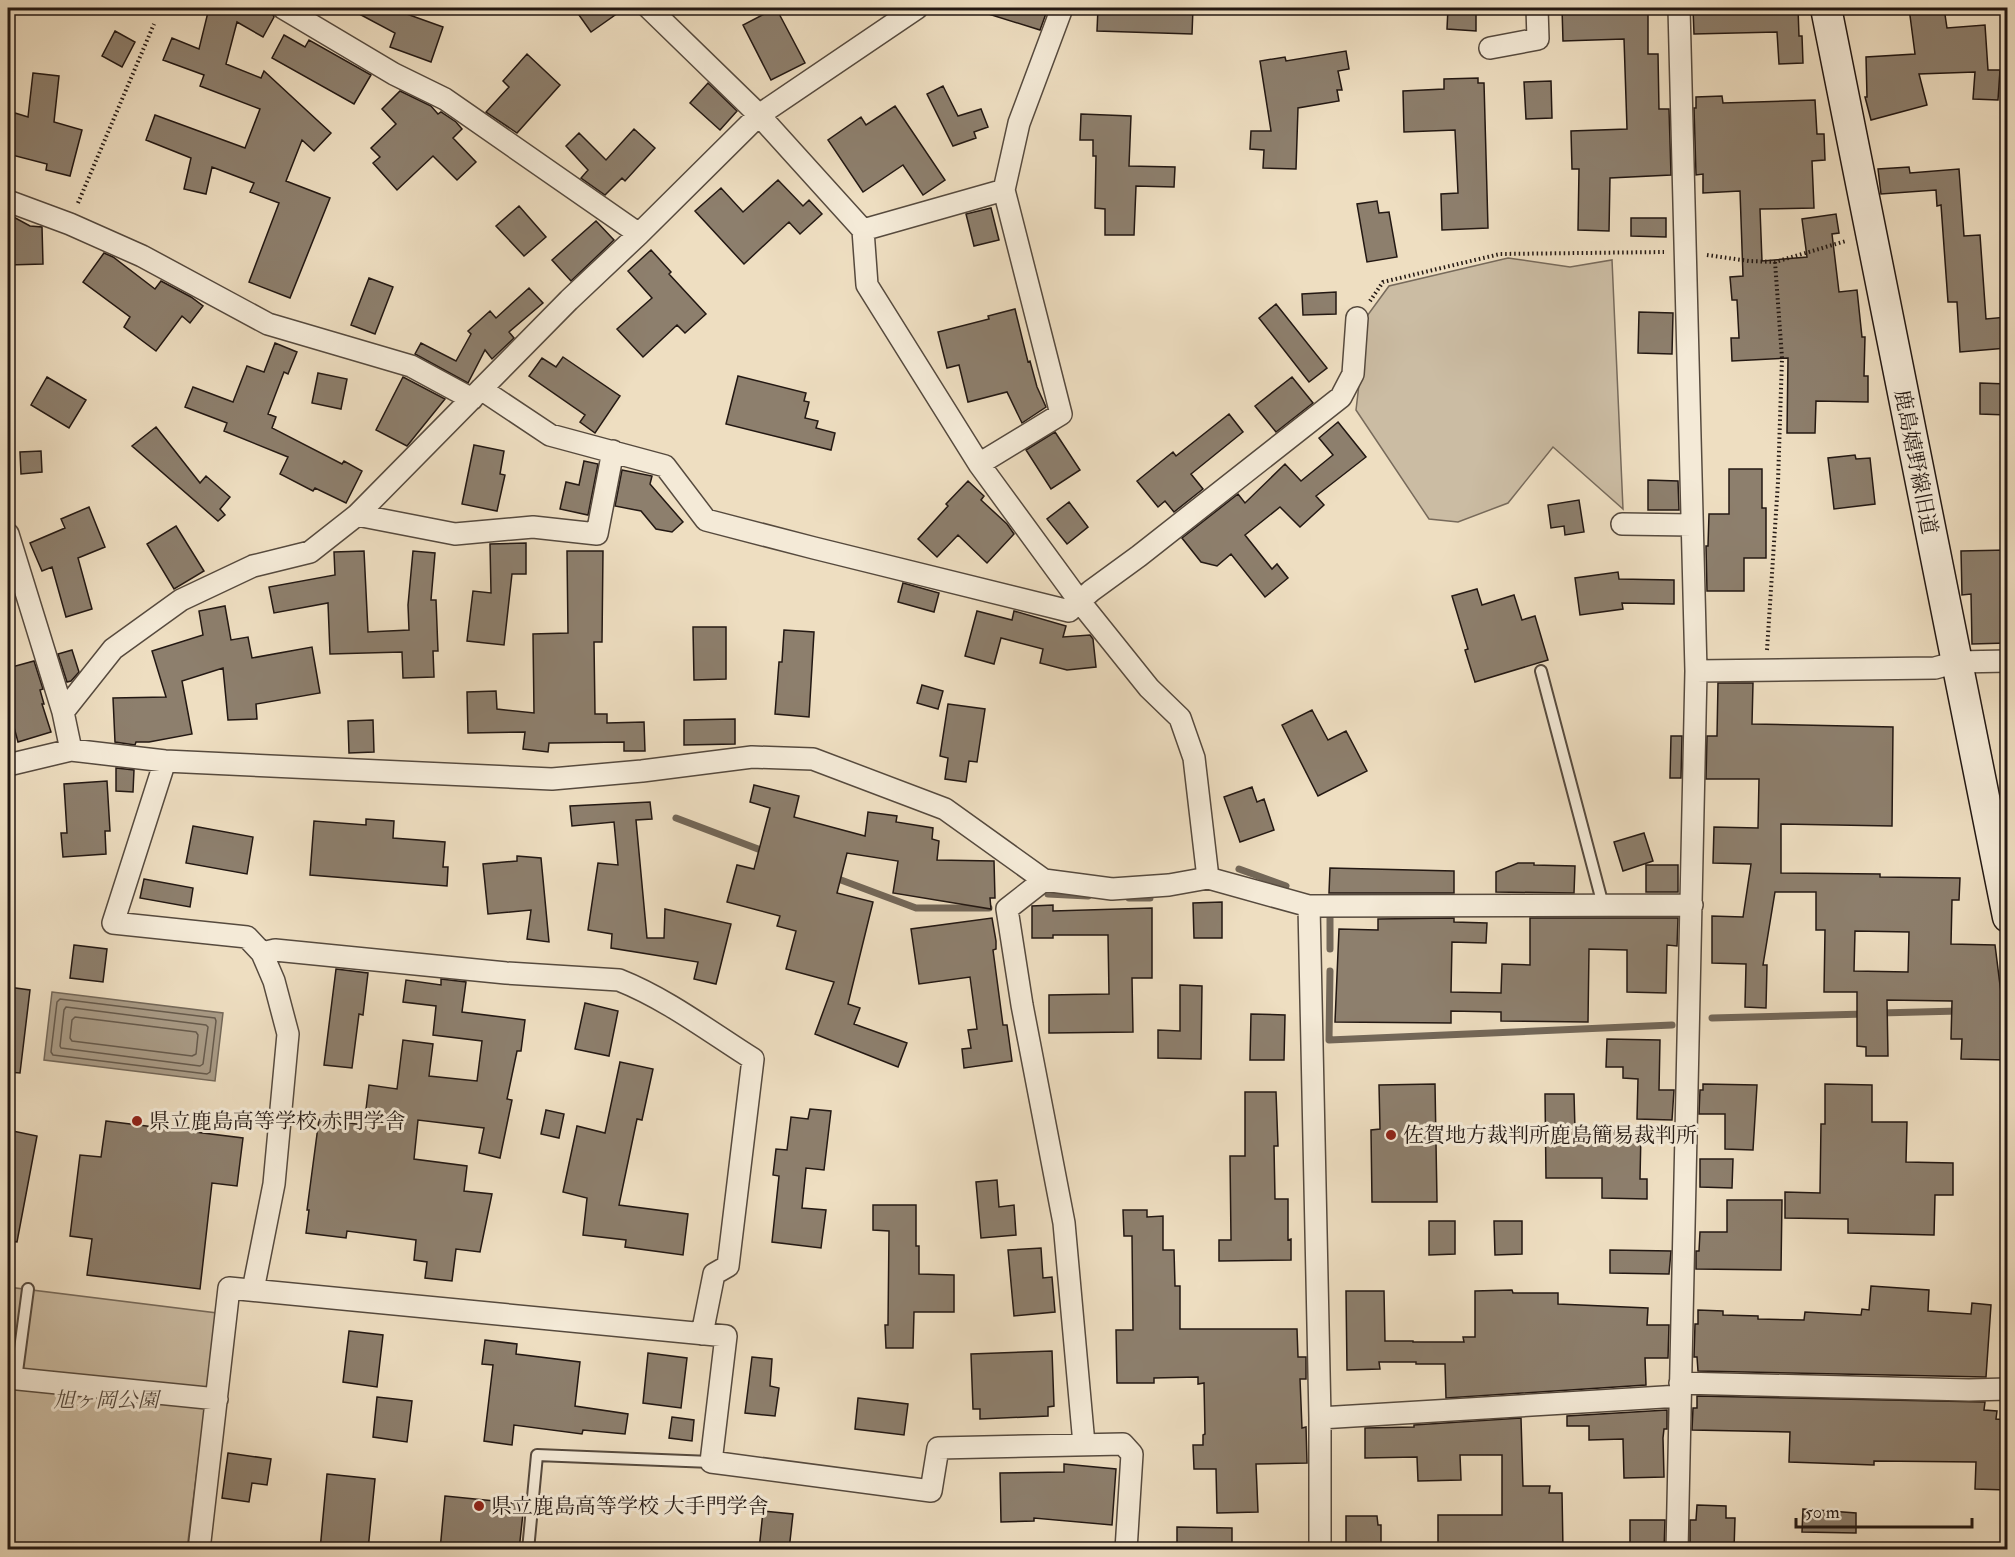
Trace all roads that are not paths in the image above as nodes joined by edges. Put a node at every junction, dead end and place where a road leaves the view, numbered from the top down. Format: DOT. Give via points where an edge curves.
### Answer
graph roads {
  1 [pos="283,8"];
  2 [pos="649,8"];
  3 [pos="917,8"];
  4 [pos="1062,8"];
  5 [pos="1537,8"];
  6 [pos="1679,8"];
  7 [pos="1826,8"];
  8 [pos="1490,48"];
  9 [pos="759,115"];
  10 [pos="1004,190"];
  11 [pos="8,201"];
  12 [pos="863,230"];
  13 [pos="639,234"];
  14 [pos="1357,318"];
  15 [pos="476,394"];
  16 [pos="613,451"];
  17 [pos="979,464"];
  18 [pos="357,515"];
  19 [pos="1622,524"];
  20 [pos="1692,525"];
  21 [pos="8,534"];
  22 [pos="1080,602"];
  23 [pos="2007,661"];
  24 [pos="1957,662"];
  25 [pos="1541,670"];
  26 [pos="1696,671"];
  27 [pos="63,712"];
  28 [pos="71,750"];
  29 [pos="165,761"];
  30 [pos="8,765"];
  31 [pos="1208,878"];
  32 [pos="1044,880"];
  33 [pos="1603,905"];
  34 [pos="1692,905"];
  35 [pos="1309,906"];
  36 [pos="2007,917"];
  37 [pos="262,953"];
  38 [pos="28,1289"];
  39 [pos="253,1290"];
  40 [pos="702,1334"];
  41 [pos="12,1378"];
  42 [pos="1680,1389"];
  43 [pos="2007,1389"];
  44 [pos="218,1399"];
  45 [pos="1320,1418"];
  46 [pos="1084,1444"];
  47 [pos="711,1462"];
  48 [pos="199,1550"];
  49 [pos="528,1550"];
  50 [pos="1126,1550"];
  51 [pos="1320,1550"];
  52 [pos="1677,1550"];
  1 -- 13 [label="street" via="394,74 445,99"];
  2 -- 9 [label="street"];
  3 -- 9 [label="street"];
  4 -- 10 [label="street" via="1019,123"];
  5 -- 8 [label="street" via="1538,39"];
  6 -- 20 [label="street"];
  7 -- 24 [label="street, 鹿島嬉野線旧道"];
  9 -- 12 [label="street"];
  9 -- 13 [label="street"];
  10 -- 12 [label="street"];
  10 -- 17 [label="street" via="1061,414"];
  11 -- 15 [label="street" via="142,256 268,324 411,366"];
  12 -- 17 [label="street" via="867,285"];
  13 -- 15 [label="street"];
  14 -- 22 [label="street" via="1353,374 1341,397"];
  15 -- 16 [label="street" via="550,435"];
  15 -- 18 [label="street"];
  16 -- 18 [label="street" via="597,534 532,527 455,534"];
  16 -- 22 [label="street" via="665,466 706,520 1069,610"];
  17 -- 22 [label="street"];
  18 -- 27 [label="street" via="309,552 253,567 181,600 113,649"];
  19 -- 20 [label="street"];
  20 -- 26 [label="street"];
  21 -- 27 [label="street"];
  22 -- 31 [label="street" via="1149,688 1180,718 1194,758"];
  23 -- 24 [label="street"];
  24 -- 26 [label="street" via="1935,668"];
  24 -- 36 [label="street, 鹿島嬉野線旧道"];
  25 -- 33 [label="lane"];
  26 -- 34 [label="street"];
  27 -- 28 [label="street"];
  28 -- 29 [label="street"];
  28 -- 30 [label="street"];
  29 -- 32 [label="street" via="552,778 752,757 813,759 945,809"];
  29 -- 37 [label="street" via="113,923 247,937"];
  31 -- 32 [label="street" via="1112,889"];
  31 -- 35 [label="street"];
  32 -- 46 [label="street" via="1007,909 1064,1223"];
  33 -- 34 [label="street"];
  33 -- 35 [label="street"];
  34 -- 42 [label="street"];
  35 -- 45 [label="street"];
  37 -- 39 [label="street" via="288,1034 274,1184"];
  37 -- 40 [label="street" via="275,950 619,980 668,1005 753,1059 728,1266 714,1274"];
  38 -- 41 [label="lane"];
  39 -- 40 [label="street"];
  39 -- 44 [label="street" via="229,1288"];
  40 -- 47 [label="street" via="726,1336"];
  41 -- 44 [label="street"];
  42 -- 43 [label="street"];
  42 -- 45 [label="street"];
  42 -- 52 [label="street"];
  44 -- 48 [label="street"];
  45 -- 51 [label="street"];
  46 -- 47 [label="street" via="938,1448 931,1491"];
  46 -- 50 [label="street" via="1123,1444 1132,1454"];
  47 -- 49 [label="lane" via="537,1455"];
}
